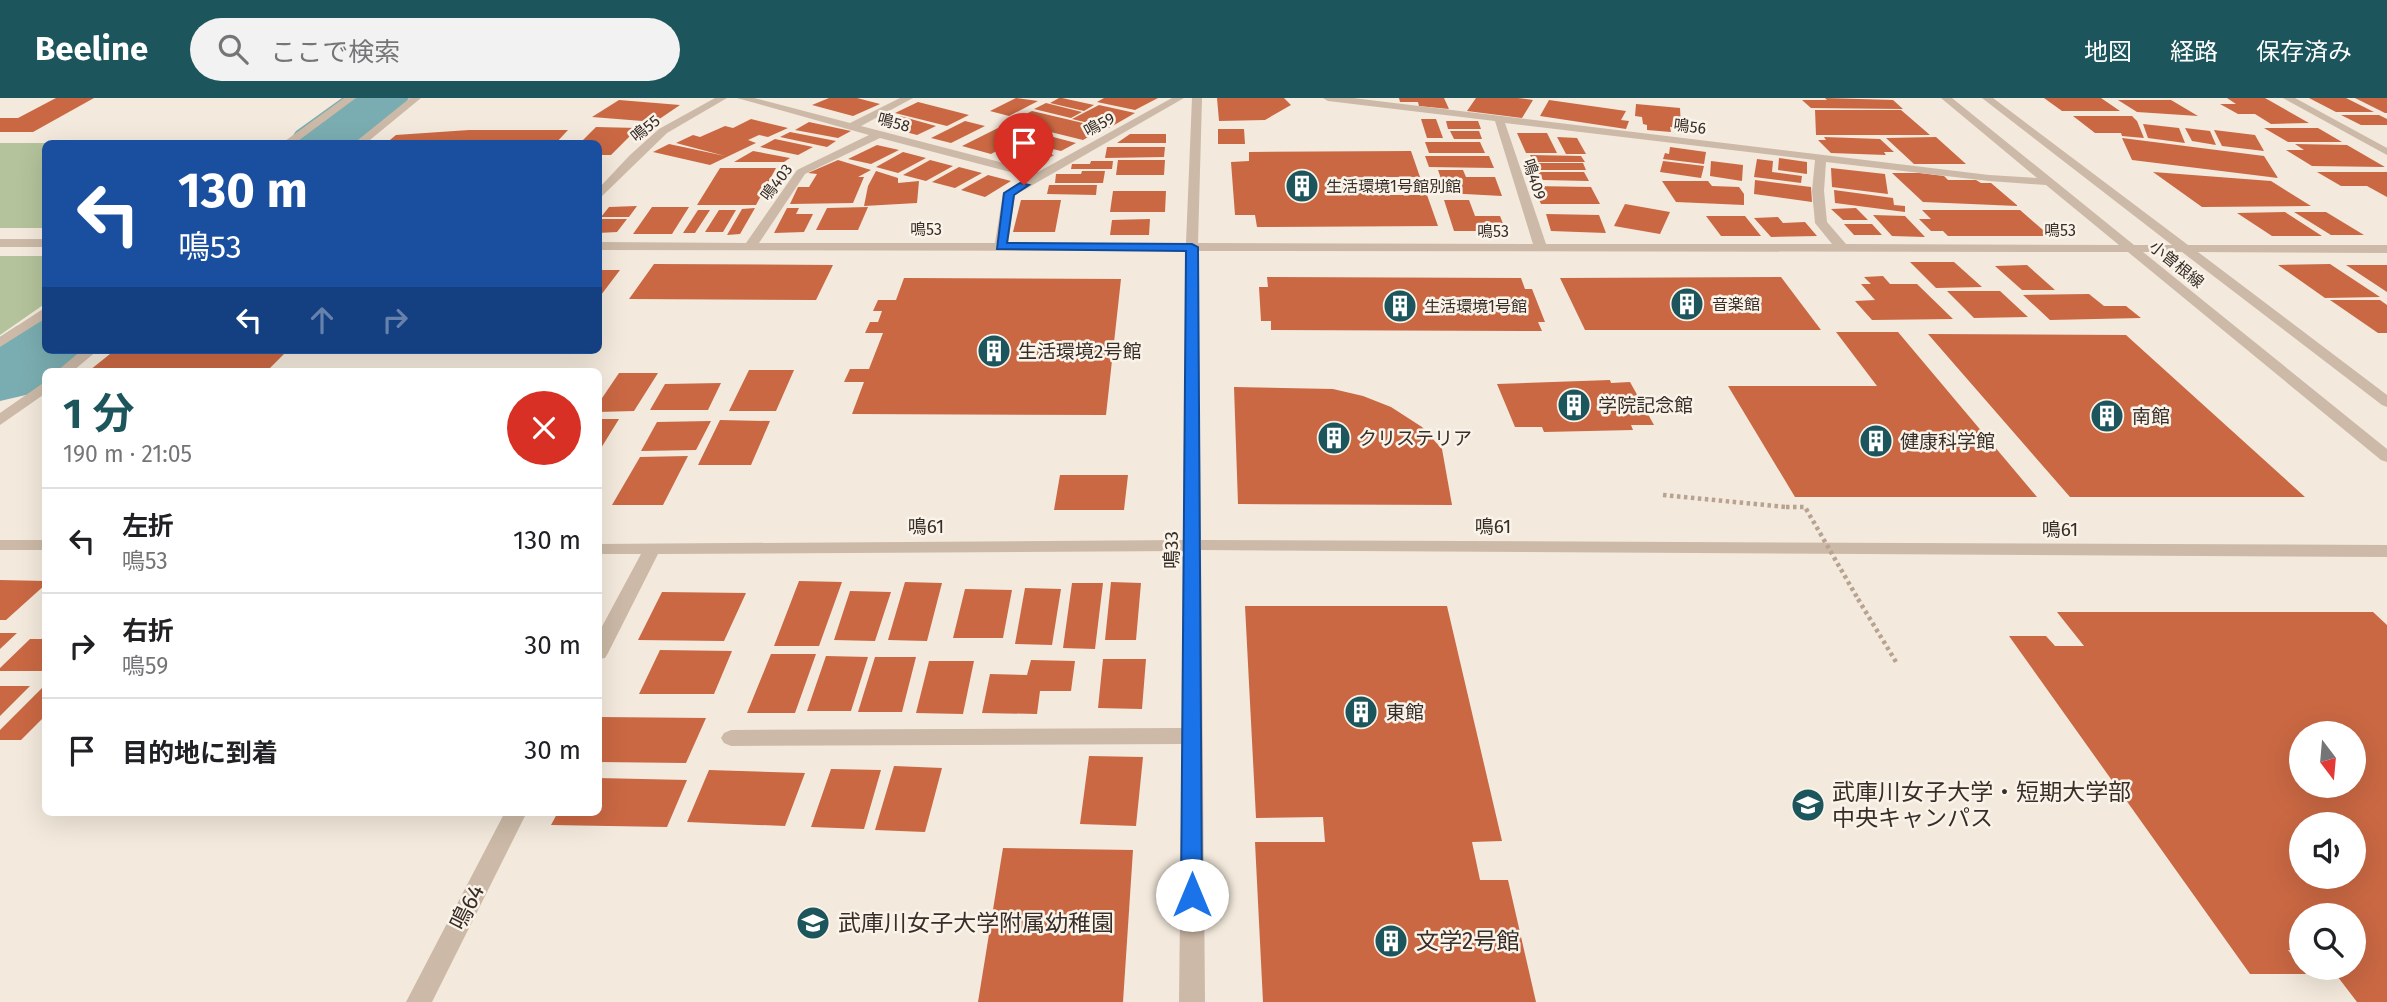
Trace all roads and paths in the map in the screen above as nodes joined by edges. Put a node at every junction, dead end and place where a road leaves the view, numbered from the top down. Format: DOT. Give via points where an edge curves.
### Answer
graph roads {
  1 [pos="351,98"];
  2 [pos="416,98"];
  3 [pos="722,98"];
  4 [pos="742,98"];
  5 [pos="908,98"];
  6 [pos="1179,98"];
  7 [pos="1197,98"];
  8 [pos="1328,98"];
  9 [pos="1946,98"];
  10 [pos="1987,98"];
  11 [pos="2288,98"];
  12 [pos="1499,119"];
  13 [pos="850,127"];
  14 [pos="878,134"];
  15 [pos="292,140"];
  16 [pos="363,140"];
  17 [pos="2387,152"];
  18 [pos="1821,158"];
  19 [pos="1039,176"];
  20 [pos="2049,182"];
  21 [pos="602,193"];
  22 [pos="0,243"];
  23 [pos="42,243"];
  24 [pos="602,246"];
  25 [pos="750,246"];
  26 [pos="1001,247"];
  27 [pos="1192,247"];
  28 [pos="2129,247"];
  29 [pos="1842,248"];
  30 [pos="2184,248"];
  31 [pos="1541,249"];
  32 [pos="2387,249"];
  33 [pos="42,314"];
  34 [pos="0,344"];
  35 [pos="86,354"];
  36 [pos="68,368"];
  37 [pos="42,388"];
  38 [pos="2387,402"];
  39 [pos="0,420"];
  40 [pos="2387,457"];
  41 [pos="1663,495"];
  42 [pos="0,545"];
  43 [pos="42,545"];
  44 [pos="1192,545"];
  45 [pos="602,548"];
  46 [pos="652,549"];
  47 [pos="2387,551"];
  48 [pos="602,645"];
  49 [pos="1896,662"];
  50 [pos="1192,736"];
  51 [pos="731,738"];
  52 [pos="514,816"];
  53 [pos="419,1002"];
  54 [pos="1192,1002"];
  1 -- 15 [label="street"];
  2 -- 16 [label="street"];
  3 -- 21 [label="street, 鳴55" via="663,131"];
  4 -- 13 [label="street, 鳴58"];
  5 -- 13 [label="street"];
  6 -- 19 [label="street, 鳴59"];
  7 -- 27 [label="street, 鳴33"];
  8 -- 12 [label="street, 鳴56"];
  9 -- 20 [label="street, 小曽根線"];
  10 -- 30 [label="street, 小曽根線"];
  11 -- 17 [label="street"];
  12 -- 18 [label="street, 鳴56"];
  12 -- 31 [label="street, 鳴409"];
  13 -- 14 [label="street, 鳴58"];
  14 -- 19 [label="street, 鳴58"];
  14 -- 25 [label="street, 鳴403" via="801,172"];
  18 -- 20 [label="street, 鳴56"];
  18 -- 29 [label="street" via="1821,223"];
  19 -- 26 [label="street, 鳴59" via="1009,193"];
  20 -- 28 [label="street, 小曽根線"];
  22 -- 23 [label="street"];
  24 -- 25 [label="street, 鳴53"];
  25 -- 26 [label="street, 鳴53"];
  26 -- 27 [label="street, 鳴53"];
  27 -- 31 [label="street, 鳴53"];
  27 -- 44 [label="street, 鳴33"];
  28 -- 29 [label="street, 鳴53"];
  28 -- 30 [label="street, 鳴53"];
  28 -- 40 [label="street, 小曽根線"];
  29 -- 31 [label="street, 鳴53"];
  30 -- 32 [label="street, 鳴53"];
  30 -- 38 [label="street, 小曽根線"];
  33 -- 34 [label="street"];
  35 -- 36 [label="street"];
  37 -- 39 [label="street"];
  41 -- 49 [label="path, bridge" via="1805,507"];
  42 -- 43 [label="street"];
  44 -- 46 [label="street, 鳴61"];
  44 -- 47 [label="street, 鳴61"];
  44 -- 50 [label="street, 鳴33"];
  45 -- 46 [label="street, 鳴61"];
  46 -- 48 [label="street"];
  50 -- 51 [label="street"];
  50 -- 54 [label="street, 鳴33"];
  52 -- 53 [label="street, 鳴64"];
}
